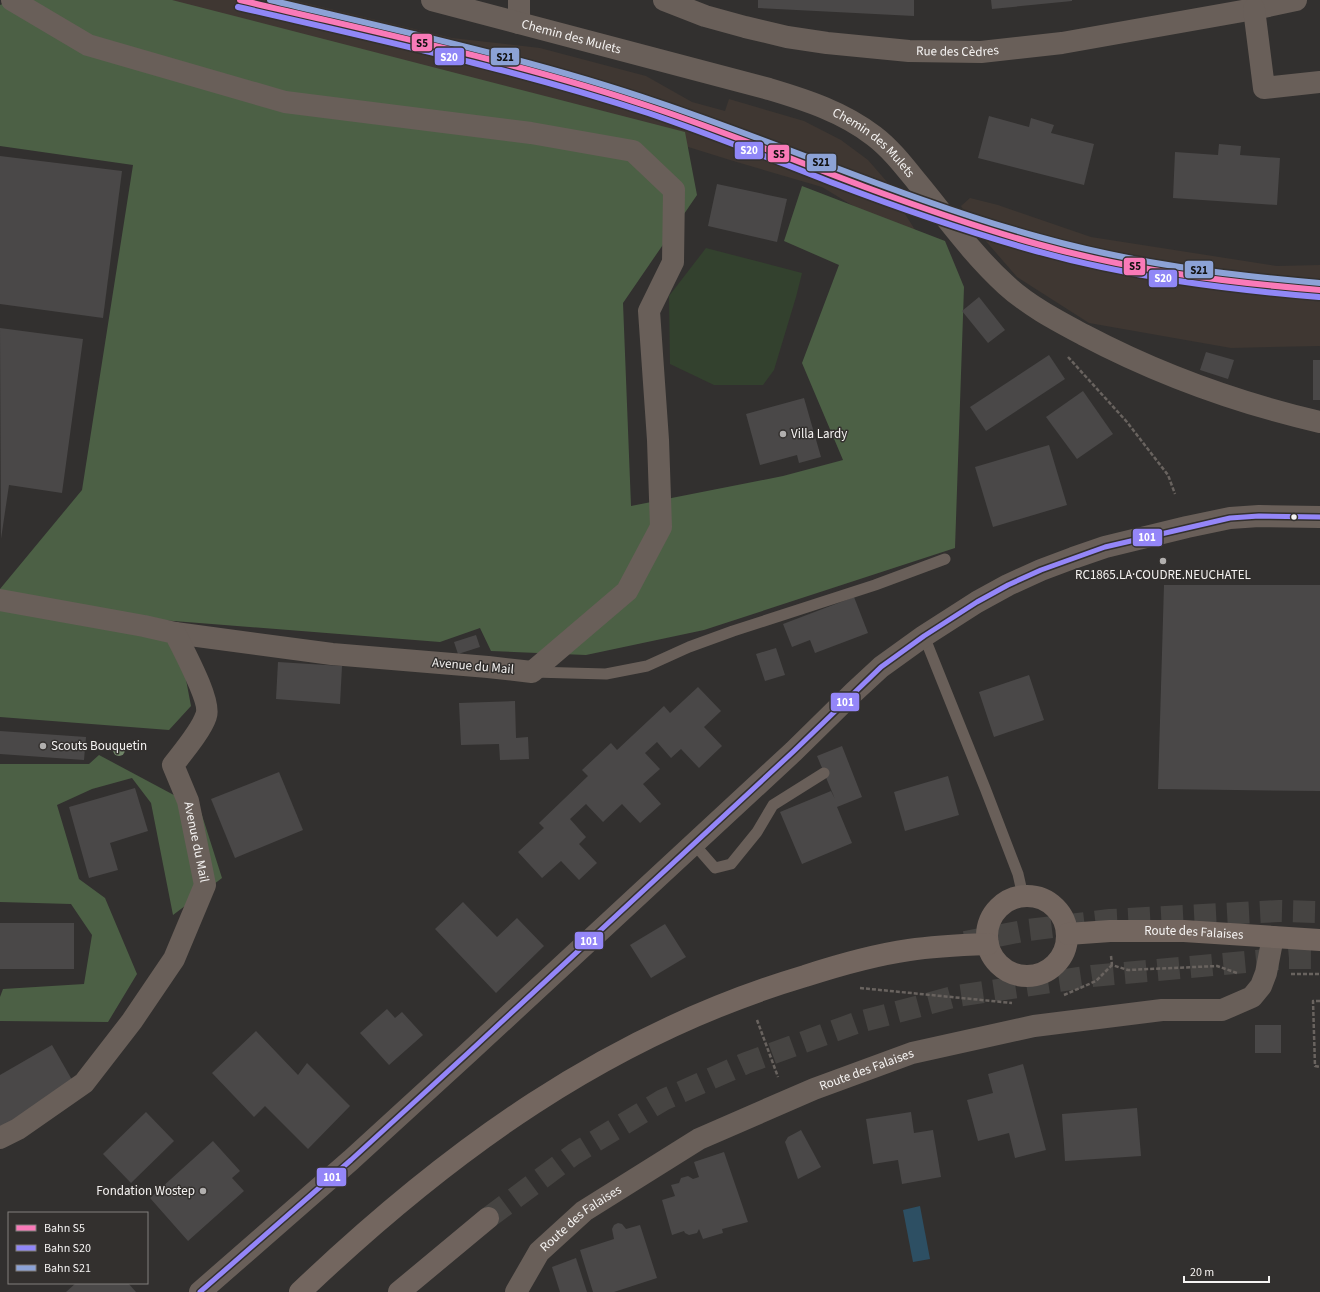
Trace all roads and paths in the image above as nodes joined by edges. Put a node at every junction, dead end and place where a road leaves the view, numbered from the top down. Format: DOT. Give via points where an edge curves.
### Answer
graph roads {
  1 [pos="12,0"];
  2 [pos="432,0"];
  3 [pos="519,0"];
  4 [pos="664,0"];
  5 [pos="1296,0"];
  6 [pos="463,4"];
  7 [pos="1254,10"];
  8 [pos="519,23"];
  9 [pos="1320,82"];
  10 [pos="1067,356"];
  11 [pos="1320,422"];
  12 [pos="1176,494"];
  13 [pos="1320,517"];
  14 [pos="945,559"];
  15 [pos="0,600"];
  16 [pos="175,633"];
  17 [pos="924,636"];
  18 [pos="532,672"];
  19 [pos="824,773"];
  20 [pos="694,844"];
  21 [pos="1023,896"];
  22 [pos="1110,932"];
  23 [pos="1068,934"];
  24 [pos="1273,937"];
  25 [pos="1320,940"];
  26 [pos="988,944"];
  27 [pos="1112,965"];
  28 [pos="1266,973"];
  29 [pos="857,988"];
  30 [pos="748,994"];
  31 [pos="1063,995"];
  32 [pos="1320,1001"];
  33 [pos="1018,1004"];
  34 [pos="1320,1066"];
  35 [pos="779,1080"];
  36 [pos="9,1134"];
  37 [pos="0,1153"];
  38 [pos="488,1218"];
  39 [pos="200,1292"];
  40 [pos="300,1292"];
  41 [pos="399,1292"];
  42 [pos="516,1292"];
  1 -- 18 [label="street" via="88,45 285,102 531,133 633,151 674,190 673,262 649,311 661,527 627,591"];
  2 -- 6 [label="street, Chemin des Mulets"];
  3 -- 8 [label="street"];
  4 -- 7 [label="street, Rue des Cèdres" via="705,16 787,37 909,51 981,52 1062,44"];
  5 -- 7 [label="street, Rue des Cèdres"];
  6 -- 8 [label="street, Chemin des Mulets"];
  7 -- 9 [label="street" via="1264,88"];
  8 -- 11 [label="street, Chemin des Mulets" via="769,89 831,110 875,136 899,160 984,264 1024,301 1108,348 1169,374 1253,404"];
  10 -- 12 [label="path" via="1131,428 1168,475"];
  13 -- 17 [label="street" via="1230,518 1105,547 1008,585"];
  14 -- 18 [label="lane" via="875,585 733,631 646,666 606,674"];
  15 -- 16 [label="street, Avenue du Mail"];
  16 -- 18 [label="street, Avenue du Mail" via="332,654"];
  16 -- 36 [label="street, Avenue du Mail" via="206,704 207,715 173,765 188,801 205,885 174,959 132,1021 84,1083"];
  17 -- 20 [label="street" via="881,667"];
  17 -- 21 [label="lane" via="1018,874"];
  19 -- 20 [label="lane" via="773,805 757,832 731,864 715,868"];
  20 -- 39 [label="street" via="357,1155"];
  21 -- 23 [label="main road" via="1045,899 1054,906 1066,924"];
  21 -- 26 [label="main road" via="1005,902 992,916 988,925"];
  22 -- 23 [label="main road, Route des Falaises"];
  22 -- 24 [label="main road, Route des Falaises" via="1184,931"];
  22 -- 27 [label="path"];
  23 -- 26 [label="main road" via="1062,958 1044,973 1032,976 1014,974 999,965"];
  24 -- 25 [label="main road, Route des Falaises"];
  24 -- 28 [label="street, Route des Falaises"];
  26 -- 30 [label="main road" via="946,946 883,955"];
  27 -- 28 [label="path" via="1128,970 1218,966 1250,977"];
  27 -- 31 [label="path" via="1096,981"];
  28 -- 42 [label="street, Route des Falaises" via="1262,986 1252,997 1222,1010 1162,1010 1034,1026 912,1053 814,1089 699,1139 584,1211 539,1252"];
  29 -- 33 [label="path"];
  30 -- 35 [label="path"];
  30 -- 40 [label="main road" via="629,1046 523,1110 403,1201"];
  32 -- 34 [label="path" via="1313,1001 1315,1066"];
  36 -- 37 [label="street"];
  38 -- 41 [label="highway"];
}
